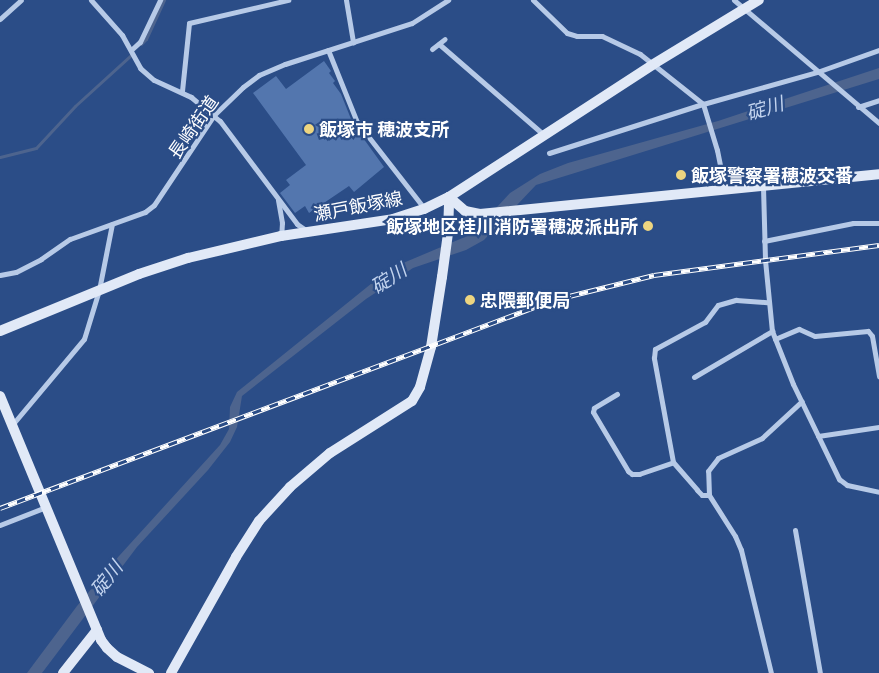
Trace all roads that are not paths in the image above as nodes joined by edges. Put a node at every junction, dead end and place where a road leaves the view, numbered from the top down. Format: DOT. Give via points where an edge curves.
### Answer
graph roads {
  1 [pos="20,0"];
  2 [pos="91,0"];
  3 [pos="160,0"];
  4 [pos="288,0"];
  5 [pos="346,0"];
  6 [pos="448,0"];
  7 [pos="533,0"];
  8 [pos="734,0"];
  9 [pos="759,0"];
  10 [pos="745,9"];
  11 [pos="0,19"];
  12 [pos="445,38"];
  13 [pos="353,42"];
  14 [pos="439,44"];
  15 [pos="432,49"];
  16 [pos="131,50"];
  17 [pos="328,50"];
  18 [pos="879,50"];
  19 [pos="652,65"];
  20 [pos="819,74"];
  21 [pos="182,91"];
  22 [pos="879,100"];
  23 [pos="856,105"];
  24 [pos="703,106"];
  25 [pos="214,115"];
  26 [pos="879,124"];
  27 [pos="544,135"];
  28 [pos="549,153"];
  29 [pos="879,174"];
  30 [pos="763,187"];
  31 [pos="725,191"];
  32 [pos="277,197"];
  33 [pos="448,197"];
  34 [pos="424,209"];
  35 [pos="879,223"];
  36 [pos="112,224"];
  37 [pos="309,232"];
  38 [pos="281,236"];
  39 [pos="764,241"];
  40 [pos="0,275"];
  41 [pos="98,290"];
  42 [pos="768,302"];
  43 [pos="0,331"];
  44 [pos="772,331"];
  45 [pos="775,339"];
  46 [pos="879,376"];
  47 [pos="694,377"];
  48 [pos="617,394"];
  49 [pos="0,396"];
  50 [pos="802,400"];
  51 [pos="12,425"];
  52 [pos="879,427"];
  53 [pos="818,436"];
  54 [pos="673,462"];
  55 [pos="879,492"];
  56 [pos="709,495"];
  57 [pos="46,507"];
  58 [pos="0,525"];
  59 [pos="795,530"];
  60 [pos="97,630"];
  61 [pos="131,669"];
  62 [pos="63,673"];
  63 [pos="149,673"];
  64 [pos="171,673"];
  65 [pos="771,673"];
  66 [pos="820,673"];
  1 -- 11 [label="street"];
  2 -- 16 [label="street"];
  3 -- 16 [label="street" via="140,42"];
  4 -- 21 [label="street" via="189,23"];
  5 -- 13 [label="street"];
  6 -- 13 [label="street, 長崎街道" via="412,23"];
  7 -- 19 [label="street" via="567,33 602,36 640,54"];
  8 -- 10 [label="street"];
  9 -- 10 [label="street, 瀬戸飯塚線"];
  10 -- 19 [label="street, 瀬戸飯塚線"];
  10 -- 20 [label="street"];
  12 -- 14 [label="street"];
  13 -- 17 [label="street, 長崎街道"];
  14 -- 15 [label="street"];
  14 -- 27 [label="street"];
  16 -- 21 [label="street" via="146,74"];
  17 -- 25 [label="street, 長崎街道" via="259,75"];
  17 -- 34 [label="street" via="357,122"];
  18 -- 20 [label="street"];
  19 -- 24 [label="street"];
  19 -- 27 [label="street, 瀬戸飯塚線"];
  20 -- 23 [label="street"];
  20 -- 24 [label="street"];
  21 -- 25 [label="street"];
  22 -- 23 [label="street"];
  23 -- 26 [label="street"];
  24 -- 28 [label="street"];
  24 -- 31 [label="street" via="717,150"];
  25 -- 32 [label="street"];
  25 -- 36 [label="street, 長崎街道" via="154,205 145,212"];
  27 -- 33 [label="street, 瀬戸飯塚線"];
  29 -- 30 [label="street"];
  30 -- 31 [label="street"];
  30 -- 39 [label="street"];
  31 -- 33 [label="street" via="480,214 465,211"];
  32 -- 37 [label="street" via="297,224"];
  32 -- 38 [label="street"];
  33 -- 34 [label="street, 瀬戸飯塚線"];
  33 -- 64 [label="street" via="448,233 430,347 420,387 412,401 330,452 290,487 259,521"];
  34 -- 37 [label="street, 瀬戸飯塚線" via="393,219"];
  35 -- 39 [label="street" via="853,223"];
  36 -- 40 [label="street, 長崎街道" via="70,239 16,272"];
  36 -- 41 [label="street"];
  37 -- 38 [label="street, 瀬戸飯塚線"];
  38 -- 41 [label="street, 瀬戸飯塚線" via="188,258"];
  39 -- 42 [label="street"];
  41 -- 43 [label="street, 瀬戸飯塚線"];
  41 -- 51 [label="street" via="84,339"];
  42 -- 44 [label="street"];
  42 -- 54 [label="street" via="736,300 718,305 710,318 655,349"];
  44 -- 45 [label="street"];
  44 -- 47 [label="street"];
  45 -- 46 [label="street" via="799,329 815,336 868,331 872,336"];
  45 -- 50 [label="street"];
  48 -- 54 [label="street" via="594,408 594,412 628,471 639,474"];
  49 -- 51 [label="street"];
  50 -- 53 [label="street"];
  50 -- 56 [label="street" via="762,438 713,462 708,471"];
  51 -- 57 [label="street"];
  52 -- 53 [label="street"];
  53 -- 55 [label="street" via="838,479 847,485"];
  54 -- 56 [label="street" via="696,490 702,495"];
  56 -- 65 [label="street" via="735,536 740,550"];
  57 -- 58 [label="street"];
  57 -- 60 [label="street"];
  59 -- 66 [label="street"];
  60 -- 61 [label="street" via="107,648"];
  60 -- 62 [label="street"];
  61 -- 63 [label="street"];
}
